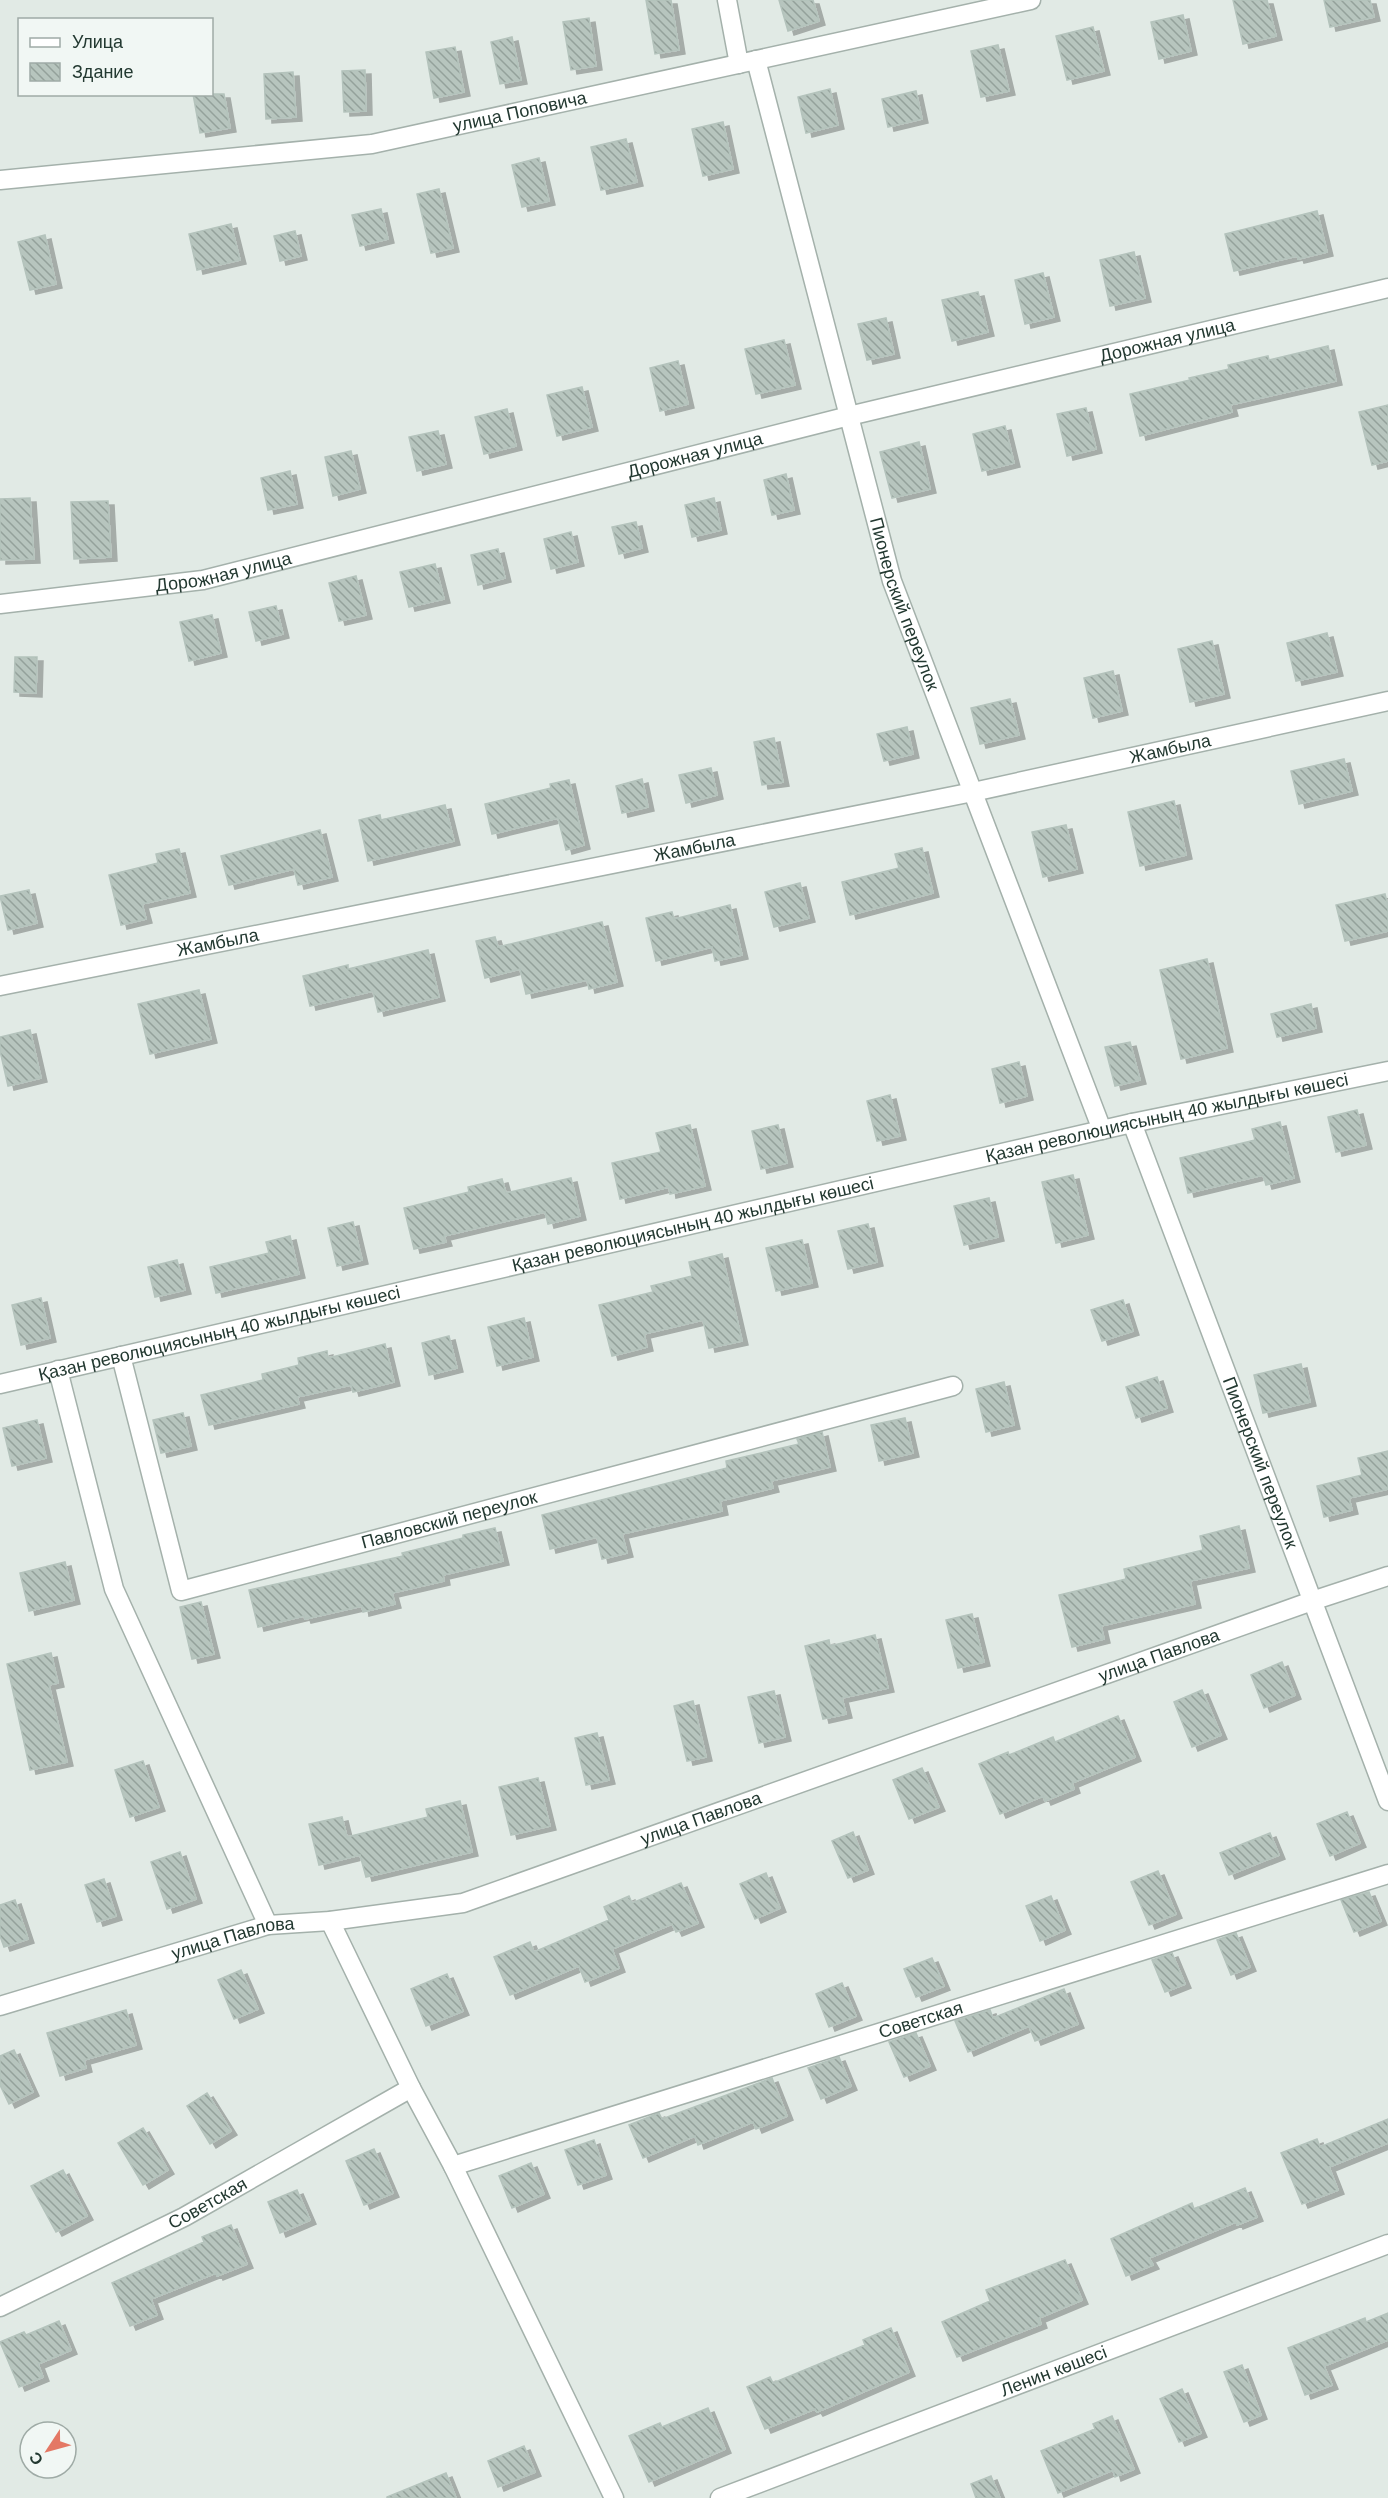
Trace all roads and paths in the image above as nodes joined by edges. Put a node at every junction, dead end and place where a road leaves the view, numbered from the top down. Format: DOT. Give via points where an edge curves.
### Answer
graph roads {
  1 [pos="727,0"];
  2 [pos="1031,0"];
  3 [pos="748,62"];
  4 [pos="0,180"];
  5 [pos="1388,288"];
  6 [pos="849,416"];
  7 [pos="0,604"];
  8 [pos="1388,701"];
  9 [pos="973,792"];
  10 [pos="0,986"];
  11 [pos="1388,1071"];
  12 [pos="1132,1124"];
  13 [pos="1102,1130"];
  14 [pos="121,1356"];
  15 [pos="58,1370"];
  16 [pos="0,1384"];
  17 [pos="953,1386"];
  18 [pos="1388,1576"];
  19 [pos="1312,1601"];
  20 [pos="1388,1801"];
  21 [pos="1388,1874"];
  22 [pos="330,1921"];
  23 [pos="268,1925"];
  24 [pos="0,2006"];
  25 [pos="411,2088"];
  26 [pos="453,2166"];
  27 [pos="1388,2244"];
  28 [pos="0,2307"];
  29 [pos="614,2498"];
  30 [pos="720,2498"];
  1 -- 3 [label="street, Пионерский переулок"];
  2 -- 3 [label="street, улица Поповича"];
  3 -- 4 [label="street, улица Поповича" via="372,144"];
  3 -- 6 [label="street, Пионерский переулок"];
  5 -- 6 [label="street, Дорожная улица"];
  6 -- 7 [label="street, Дорожная улица" via="203,580"];
  6 -- 9 [label="street, Пионерский переулок" via="892,581"];
  8 -- 9 [label="street, Жамбыла"];
  9 -- 10 [label="street, Жамбыла"];
  9 -- 13 [label="street, Пионерский переулок"];
  11 -- 12 [label="street, Қазан революциясының 40 жылдығы көшесі"];
  12 -- 13 [label="street, Қазан революциясының 40 жылдығы көшесі"];
  12 -- 19 [label="street, Пионерский переулок"];
  13 -- 14 [label="street, Қазан революциясының 40 жылдығы көшесі"];
  14 -- 15 [label="street, Қазан революциясының 40 жылдығы көшесі"];
  14 -- 17 [label="street, Павловский переулок" via="182,1591"];
  15 -- 16 [label="street, Қазан революциясының 40 жылдығы көшесі"];
  15 -- 23 [label="street" via="114,1589"];
  18 -- 19 [label="street, улица Павлова"];
  19 -- 20 [label="street, Пионерский переулок"];
  19 -- 22 [label="street, улица Павлова" via="463,1903"];
  21 -- 26 [label="street, Советская"];
  22 -- 23 [label="street, улица Павлова"];
  22 -- 25 [label="street"];
  23 -- 24 [label="street, улица Павлова"];
  25 -- 26 [label="street"];
  25 -- 28 [label="street, Советская" via="184,2217"];
  26 -- 29 [label="street"];
  27 -- 30 [label="street, Ленин көшесі"];
}
